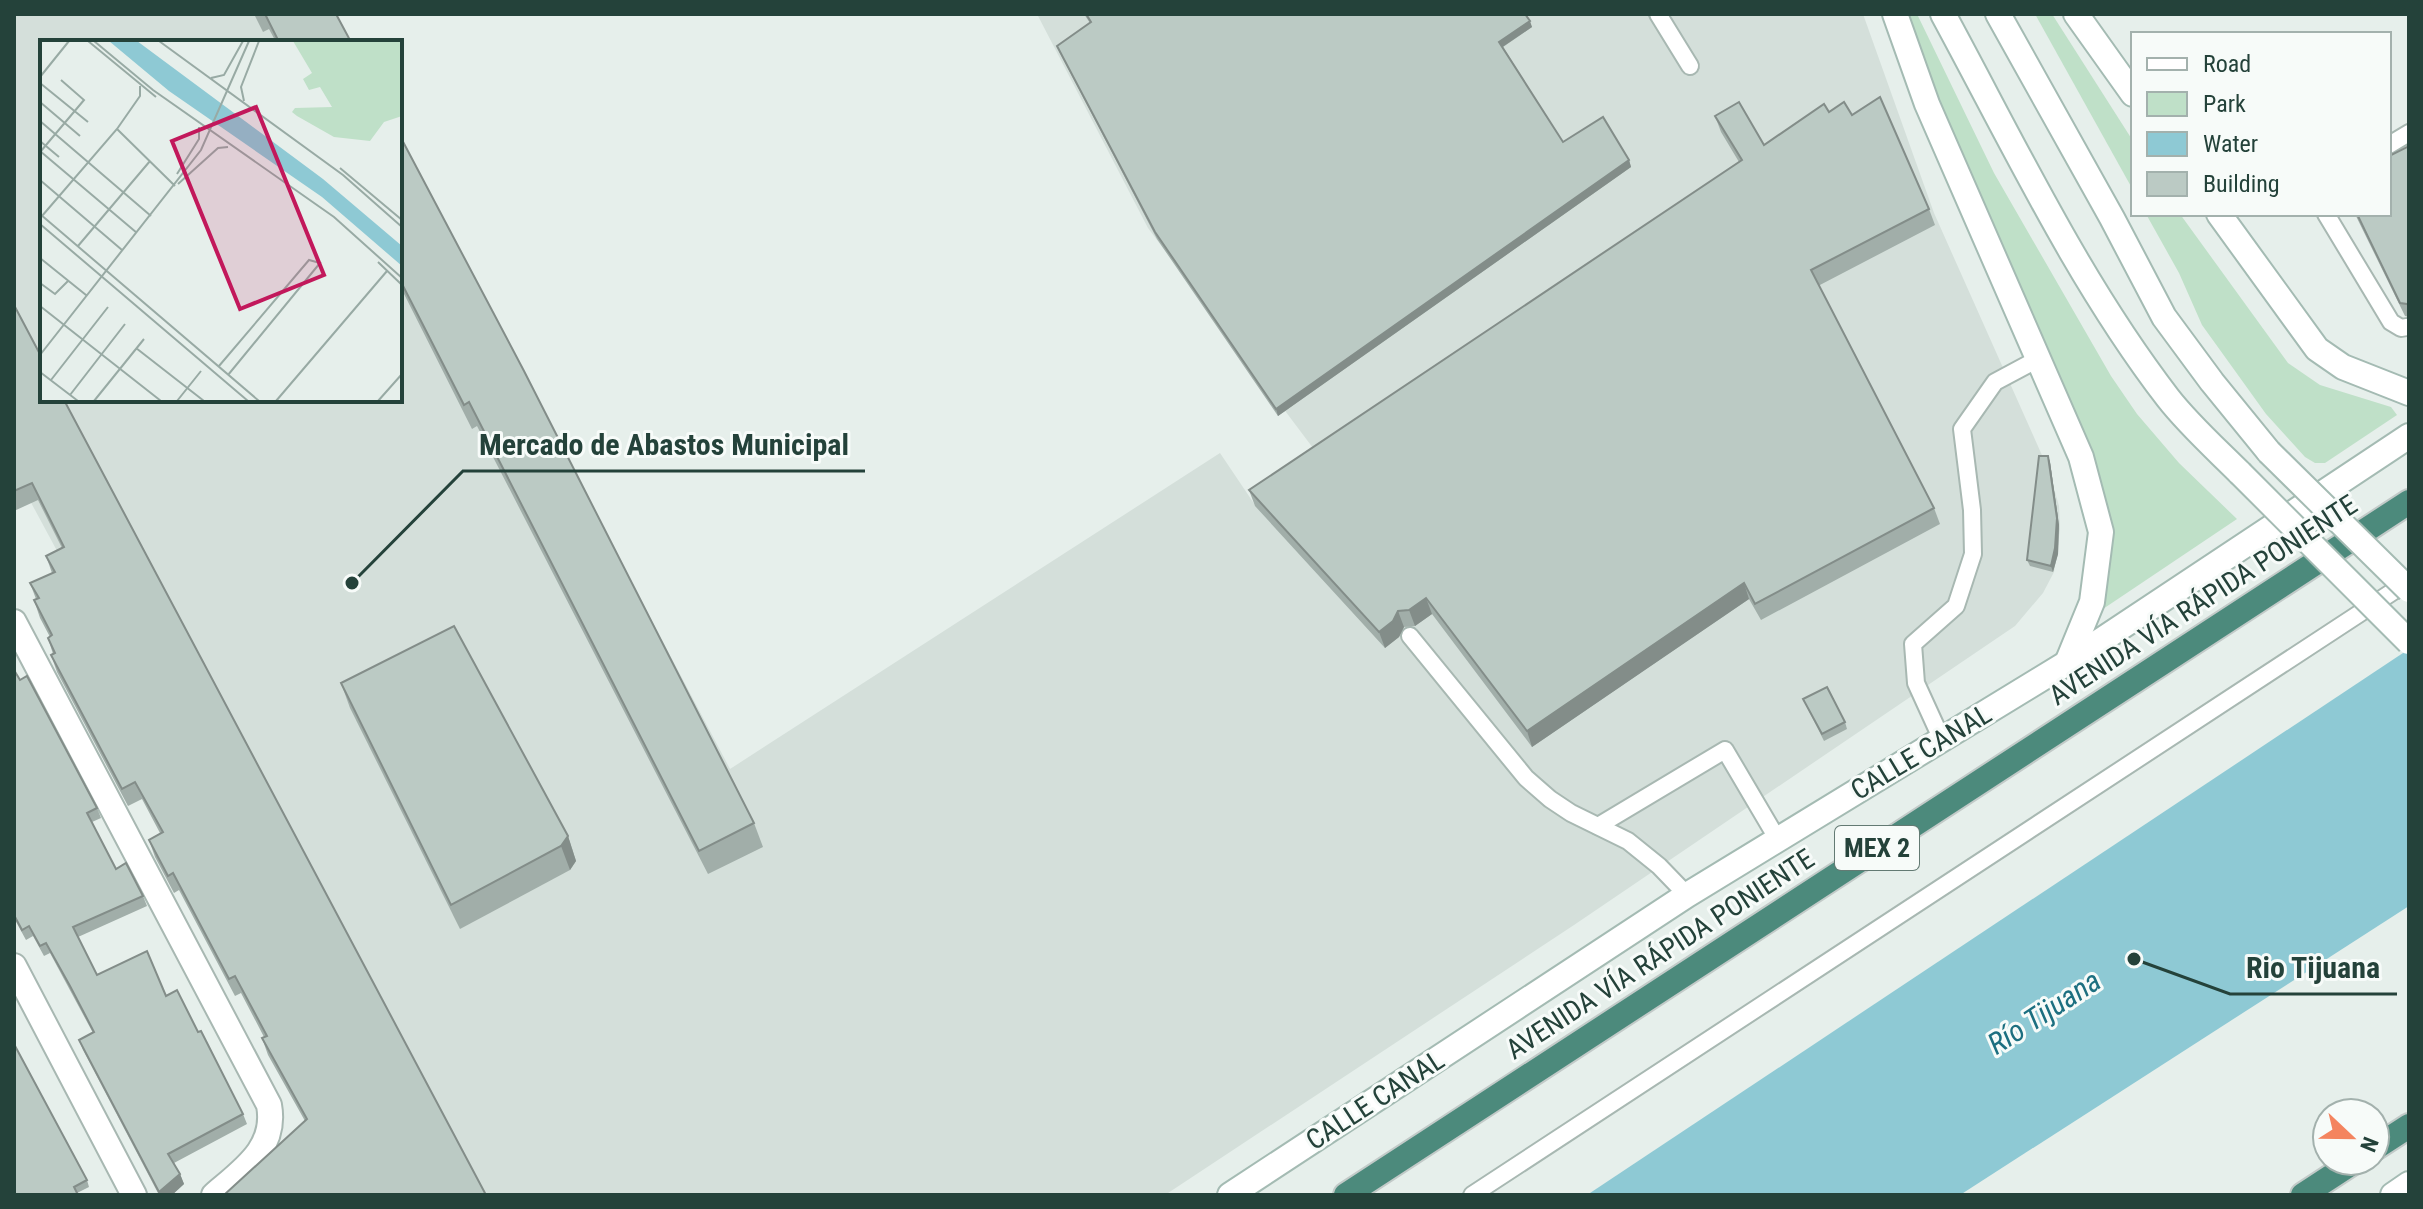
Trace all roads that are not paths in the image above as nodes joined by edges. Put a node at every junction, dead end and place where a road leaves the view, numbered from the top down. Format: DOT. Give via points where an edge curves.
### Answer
graph roads {
  1 [pos="1658,14"];
  2 [pos="1895,14"];
  3 [pos="1943,14"];
  4 [pos="1998,14"];
  5 [pos="2076,14"];
  6 [pos="1690,66"];
  7 [pos="2131,91"];
  8 [pos="2409,133"];
  9 [pos="2391,144"];
  10 [pos="2220,216"];
  11 [pos="2327,216"];
  12 [pos="2407,327"];
  13 [pos="2038,359"];
  14 [pos="2409,393"];
  15 [pos="2409,436"];
  16 [pos="2409,502"];
  17 [pos="2409,581"];
  18 [pos="2409,590"];
  19 [pos="14,622"];
  20 [pos="1410,636"];
  21 [pos="2409,642"];
  22 [pos="2067,663"];
  23 [pos="1942,740"];
  24 [pos="1598,826"];
  25 [pos="1778,840"];
  26 [pos="1687,895"];
  27 [pos="14,966"];
  28 [pos="2409,1126"];
  29 [pos="2391,1138"];
  30 [pos="2331,1177"];
  31 [pos="2409,1184"];
  32 [pos="134,1195"];
  33 [pos="214,1195"];
  34 [pos="1230,1195"];
  35 [pos="1346,1195"];
  36 [pos="1472,1195"];
  37 [pos="2303,1195"];
  38 [pos="2393,1195"];
  1 -- 6 [label="lane"];
  2 -- 13 [label="main road" via="1927,104"];
  3 -- 21 [label="main road, bridge" via="2064,236 2170,401"];
  4 -- 18 [label="main road, bridge" via="2164,317 2269,452"];
  5 -- 7 [label="main road"];
  8 -- 9 [label="lane"];
  10 -- 14 [label="main road" via="2317,349 2343,367"];
  11 -- 12 [label="lane" via="2391,322"];
  13 -- 22 [label="main road" via="2081,457 2101,532 2092,602"];
  13 -- 23 [label="lane" via="1995,382 1962,429 1973,554 1956,606 1913,644 1916,683"];
  15 -- 22 [label="main road, CALLE CANAL"];
  16 -- 35 [label="highway, AVENIDA VÍA RÁPIDA PONIENTE / MEX 2"];
  17 -- 36 [label="lane"];
  19 -- 33 [label="main road" via="269,1105 269,1137 258,1157"];
  20 -- 24 [label="lane" via="1526,778 1550,799"];
  22 -- 23 [label="main road, CALLE CANAL"];
  23 -- 25 [label="main road, CALLE CANAL"];
  24 -- 25 [label="lane" via="1725,750"];
  24 -- 26 [label="lane" via="1628,841"];
  25 -- 26 [label="main road, CALLE CANAL"];
  26 -- 34 [label="main road, CALLE CANAL"];
  27 -- 32 [label="main road"];
  28 -- 29 [label="highway"];
  30 -- 37 [label="highway"];
  31 -- 38 [label="main road"];
}
